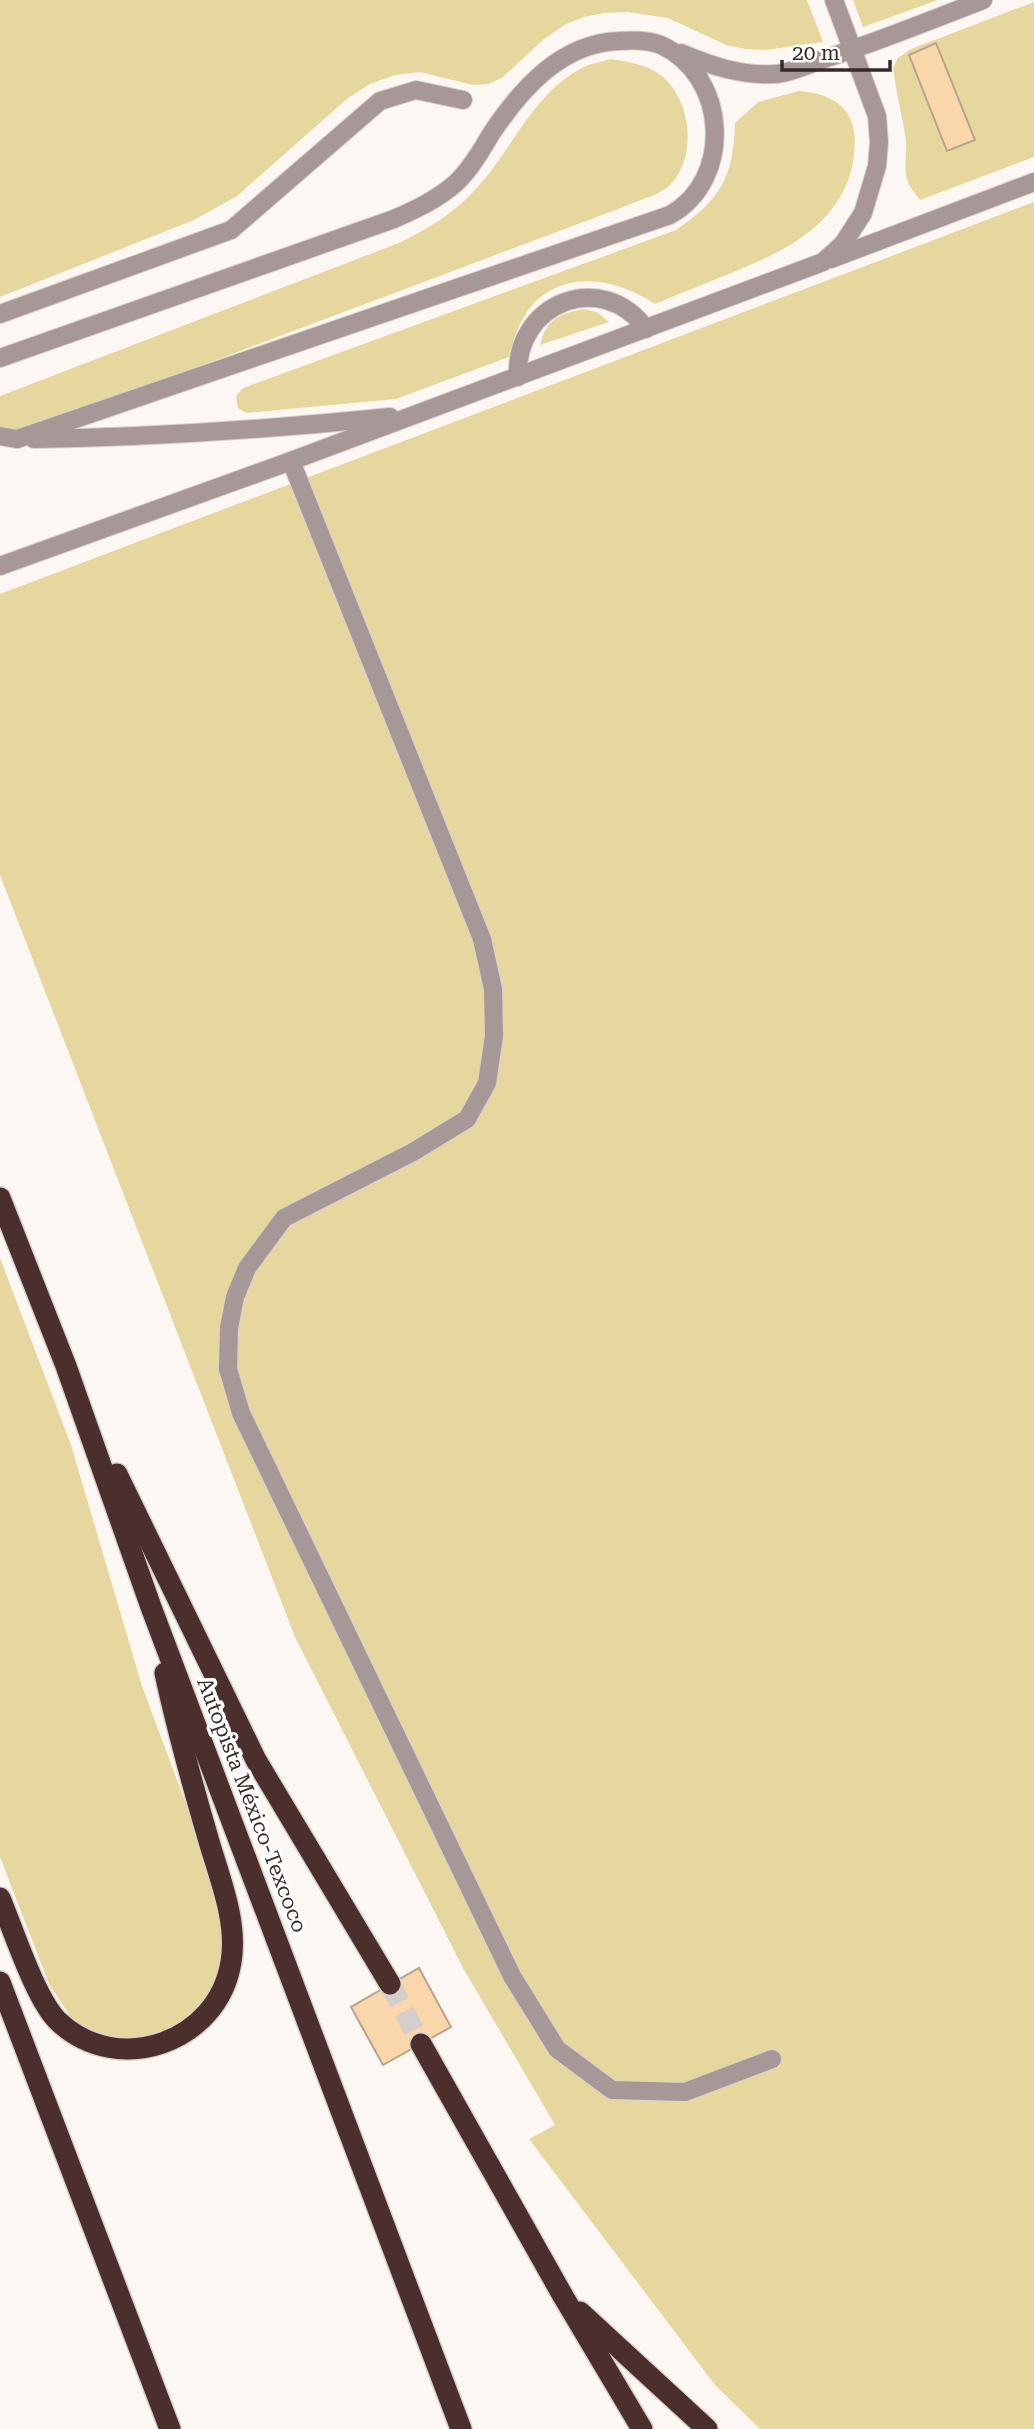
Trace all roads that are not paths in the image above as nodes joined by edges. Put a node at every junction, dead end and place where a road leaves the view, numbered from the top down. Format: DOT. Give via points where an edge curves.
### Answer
graph roads {
  1 [pos="834,0"];
  2 [pos="984,0"];
  3 [pos="660,45"];
  4 [pos="852,50"];
  5 [pos="463,100"];
  6 [pos="1034,182"];
  7 [pos="823,262"];
  8 [pos="0,314"];
  9 [pos="646,329"];
  10 [pos="0,358"];
  11 [pos="518,377"];
  12 [pos="416,415"];
  13 [pos="8,438"];
  14 [pos="291,461"];
  15 [pos="0,566"];
  16 [pos="0,1198"];
  17 [pos="66,1366"];
  18 [pos="151,1607"];
  19 [pos="0,1898"];
  20 [pos="0,1982"];
  21 [pos="390,1984"];
  22 [pos="421,2044"];
  23 [pos="772,2059"];
  24 [pos="564,2297"];
  25 [pos="170,2429"];
  26 [pos="461,2429"];
  27 [pos="642,2429"];
  28 [pos="707,2429"];
  1 -- 4 [label="street"];
  2 -- 4 [label="street"];
  3 -- 4 [label="street" via="707,64 755,75 779,74"];
  3 -- 10 [label="street" via="639,41 594,44 545,69 459,180 425,206"];
  3 -- 13 [label="street" via="694,71 711,104 714,122 707,176 681,209"];
  4 -- 7 [label="street" via="877,116 877,166 853,231"];
  5 -- 8 [label="street" via="416,90 380,101 231,230"];
  6 -- 7 [label="street"];
  7 -- 9 [label="street"];
  9 -- 11 [label="street"];
  9 -- 11 [label="street" via="638,318 604,300 581,298 559,304 545,312 525,336"];
  11 -- 12 [label="street"];
  12 -- 13 [label="street" via="136,437"];
  12 -- 14 [label="street"];
  14 -- 15 [label="street"];
  14 -- 23 [label="street" via="482,939 492,989 494,1036 487,1083 467,1119 284,1218 247,1268 236,1297 229,1328 228,1369 242,1413 512,1976 557,2049 612,2090 685,2092"];
  16 -- 17 [label="highway, Autopista México-Texcoco"];
  17 -- 18 [label="highway, Autopista México-Texcoco"];
  17 -- 21 [label="highway" via="256,1760"];
  18 -- 19 [label="highway" via="176,1726 228,1911 231,1963 218,2000 191,2028 156,2046 114,2049 84,2039 57,2020 42,2000"];
  18 -- 26 [label="highway, Autopista México-Texcoco"];
  20 -- 25 [label="highway"];
  22 -- 24 [label="highway"];
  24 -- 27 [label="highway"];
  24 -- 28 [label="highway"];
}
